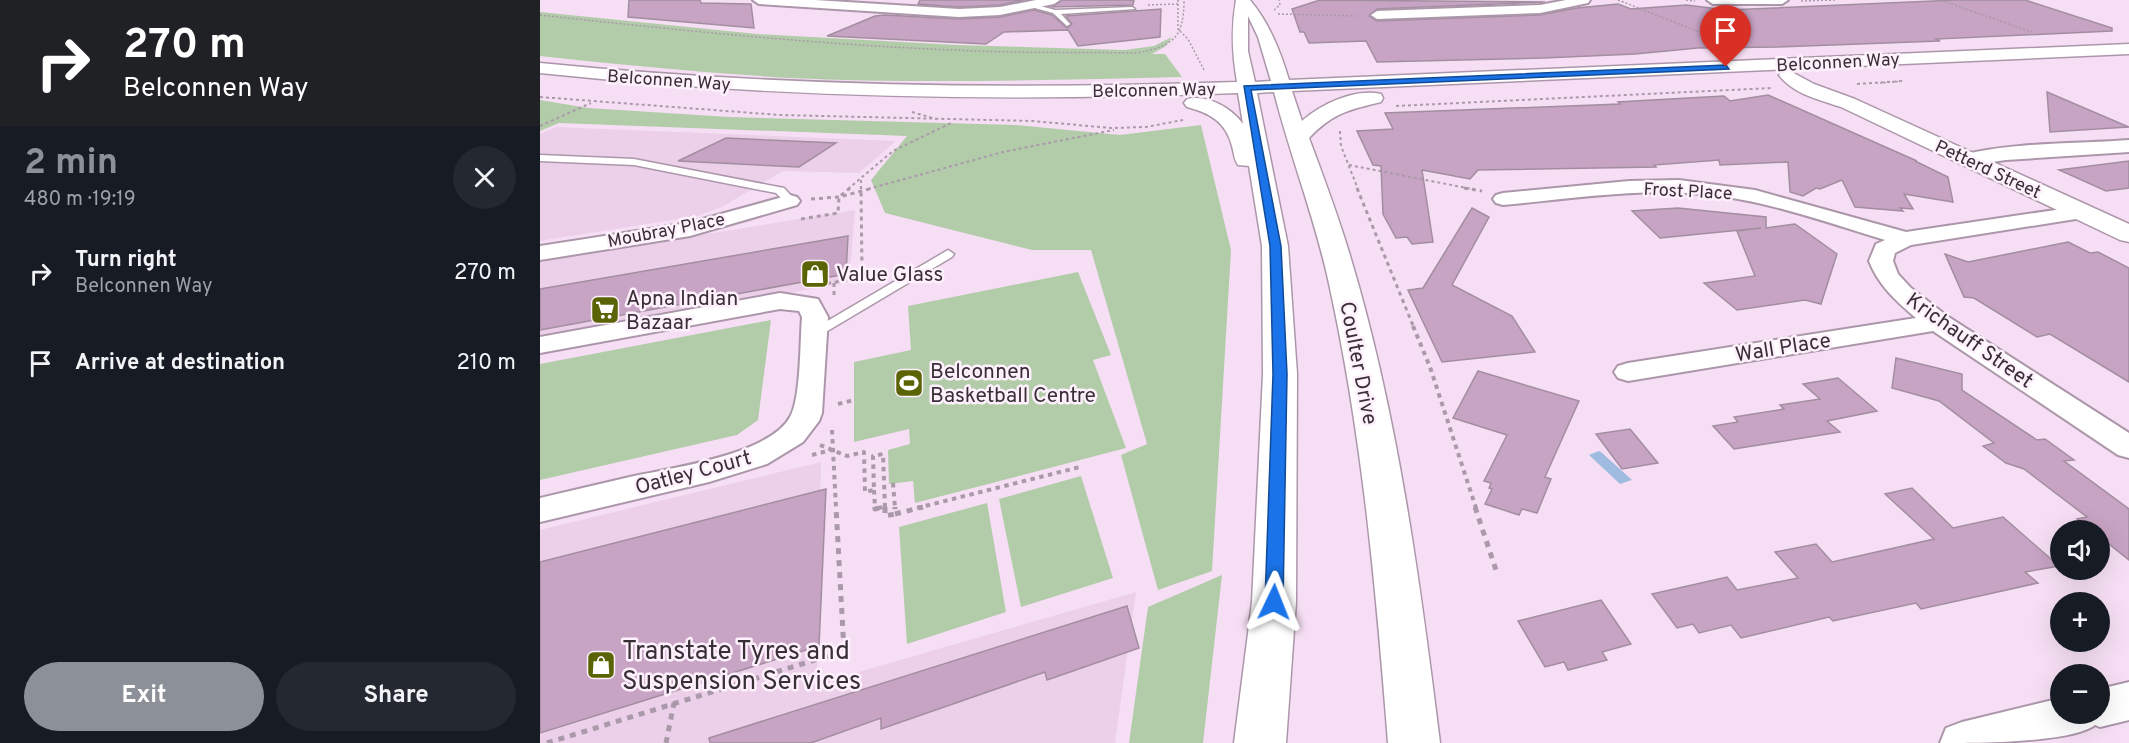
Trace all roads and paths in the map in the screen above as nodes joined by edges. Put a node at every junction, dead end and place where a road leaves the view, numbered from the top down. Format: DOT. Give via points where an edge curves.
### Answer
graph roads {
  1 [pos="759,0"];
  2 [pos="1178,0"];
  3 [pos="1184,0"];
  4 [pos="1584,0"];
  5 [pos="1713,0"];
  6 [pos="1782,0"];
  7 [pos="1941,0"];
  8 [pos="886,4"];
  9 [pos="1054,6"];
  10 [pos="1132,9"];
  11 [pos="1268,14"];
  12 [pos="540,15"];
  13 [pos="1377,15"];
  14 [pos="1067,24"];
  15 [pos="1181,32"];
  16 [pos="2037,34"];
  17 [pos="2129,49"];
  18 [pos="1271,50"];
  19 [pos="1195,51"];
  20 [pos="1240,51"];
  21 [pos="2129,59"];
  22 [pos="1814,63"];
  23 [pos="1726,67"];
  24 [pos="540,68"];
  25 [pos="1788,75"];
  26 [pos="1908,81"];
  27 [pos="1368,83"];
  28 [pos="1811,86"];
  29 [pos="1062,92"];
  30 [pos="1436,92"];
  31 [pos="1284,93"];
  32 [pos="1248,94"];
  33 [pos="540,97"];
  34 [pos="593,102"];
  35 [pos="708,102"];
  36 [pos="1393,106"];
  37 [pos="896,108"];
  38 [pos="1192,111"];
  39 [pos="943,121"];
  40 [pos="954,121"];
  41 [pos="540,126"];
  42 [pos="1123,128"];
  43 [pos="1339,128"];
  44 [pos="1299,136"];
  45 [pos="2129,146"];
  46 [pos="540,158"];
  47 [pos="1969,159"];
  48 [pos="1348,165"];
  49 [pos="862,191"];
  50 [pos="839,197"];
  51 [pos="1503,199"];
  52 [pos="790,201"];
  53 [pos="2082,213"];
  54 [pos="2129,234"];
  55 [pos="1905,238"];
  56 [pos="1275,246"];
  57 [pos="540,253"];
  58 [pos="948,254"];
  59 [pos="1938,322"];
  60 [pos="823,328"];
  61 [pos="540,345"];
  62 [pos="1628,372"];
  63 [pos="854,400"];
  64 [pos="832,405"];
  65 [pos="832,428"];
  66 [pos="2129,448"];
  67 [pos="831,450"];
  68 [pos="1080,467"];
  69 [pos="893,483"];
  70 [pos="874,490"];
  71 [pos="884,507"];
  72 [pos="540,510"];
  73 [pos="895,514"];
  74 [pos="1496,570"];
  75 [pos="2129,701"];
  76 [pos="674,704"];
  77 [pos="2110,706"];
  78 [pos="2050,721"];
  79 [pos="547,743"];
  80 [pos="666,743"];
  81 [pos="1260,743"];
  82 [pos="1414,743"];
  83 [pos="1962,743"];
  1 -- 8 [label="street"];
  2 -- 15 [label="path"];
  3 -- 15 [label="path"];
  4 -- 13 [label="street" via="1540,9"];
  5 -- 6 [label="street"];
  7 -- 16 [label="path"];
  8 -- 9 [label="street" via="979,13"];
  9 -- 10 [label="lane"];
  9 -- 14 [label="lane"];
  11 -- 13 [label="path"];
  12 -- 15 [label="path" via="693,32 979,51 1137,53 1160,49 1175,41"];
  15 -- 19 [label="path"];
  17 -- 22 [label="main road, Belconnen Way"];
  18 -- 20 [label="main road, Coulter Drive" via="1261,22 1243,0"];
  18 -- 27 [label="main road" via="1299,72"];
  18 -- 31 [label="main road, Coulter Drive"];
  20 -- 29 [label="main road" via="1225,72 1201,82"];
  20 -- 32 [label="main road, Coulter Drive"];
  21 -- 25 [label="main road, Belconnen Way"];
  22 -- 23 [label="main road, Belconnen Way"];
  22 -- 25 [label="main road" via="1790,69"];
  23 -- 25 [label="main road"];
  23 -- 27 [label="main road, Belconnen Way"];
  24 -- 29 [label="main road, Belconnen Way" via="801,89"];
  25 -- 28 [label="main road, Petterd Street"];
  25 -- 30 [label="main road, Belconnen Way"];
  26 -- 28 [label="path"];
  27 -- 31 [label="main road, Belconnen Way"];
  28 -- 36 [label="path"];
  28 -- 47 [label="main road, Petterd Street"];
  29 -- 32 [label="main road, Belconnen Way"];
  30 -- 31 [label="main road, Belconnen Way"];
  30 -- 44 [label="main road" via="1336,106 1318,116"];
  31 -- 32 [label="main road, Belconnen Way"];
  31 -- 44 [label="main road, Coulter Drive"];
  32 -- 38 [label="main road, Belconnen Way"];
  32 -- 56 [label="main road, Coulter Drive"];
  33 -- 34 [label="path"];
  34 -- 39 [label="path"];
  34 -- 41 [label="path"];
  35 -- 37 [label="main road, Belconnen Way"];
  37 -- 38 [label="main road, Belconnen Way"];
  37 -- 39 [label="path"];
  38 -- 42 [label="path"];
  38 -- 56 [label="main road" via="1213,108 1239,131 1256,211"];
  39 -- 40 [label="path"];
  40 -- 42 [label="path" via="1042,121"];
  40 -- 49 [label="path" via="892,151 861,178"];
  42 -- 49 [label="path" via="1003,152"];
  43 -- 48 [label="path"];
  44 -- 82 [label="main road, Coulter Drive" via="1327,221 1359,354 1392,541"];
  45 -- 47 [label="street"];
  46 -- 52 [label="lane" via="634,162 780,190"];
  47 -- 53 [label="main road, Petterd Street"];
  48 -- 51 [label="path" via="1483,191"];
  48 -- 74 [label="path" via="1430,367"];
  49 -- 50 [label="path"];
  49 -- 60 [label="path" via="862,271 834,283"];
  51 -- 55 [label="street, Frost Place" via="1641,187 1705,188 1777,202"];
  52 -- 57 [label="street, Moubray Place" via="690,229"];
  53 -- 54 [label="main road, Petterd Street"];
  53 -- 55 [label="street, Krichauff Street"];
  55 -- 59 [label="street, Krichauff Street" via="1884,249 1883,268 1902,292"];
  56 -- 81 [label="main road, Coulter Drive" via="1280,374 1274,602"];
  58 -- 60 [label="lane"];
  59 -- 62 [label="street, Wall Place"];
  59 -- 66 [label="street, Krichauff Street"];
  60 -- 61 [label="street, Oatley Court" via="809,304 780,301"];
  60 -- 72 [label="street, Oatley Court" via="808,412 795,432 783,441 732,464"];
  63 -- 64 [label="path"];
  65 -- 67 [label="path"];
  67 -- 70 [label="path" via="848,456 864,452 865,492"];
  67 -- 76 [label="path" via="844,651"];
  68 -- 73 [label="path"];
  69 -- 73 [label="path"];
  70 -- 71 [label="path" via="875,509"];
  70 -- 71 [label="path" via="873,456 883,454"];
  71 -- 73 [label="path" via="885,516"];
  75 -- 77 [label="street"];
  76 -- 79 [label="path"];
  76 -- 80 [label="path"];
  78 -- 83 [label="street"];
}
